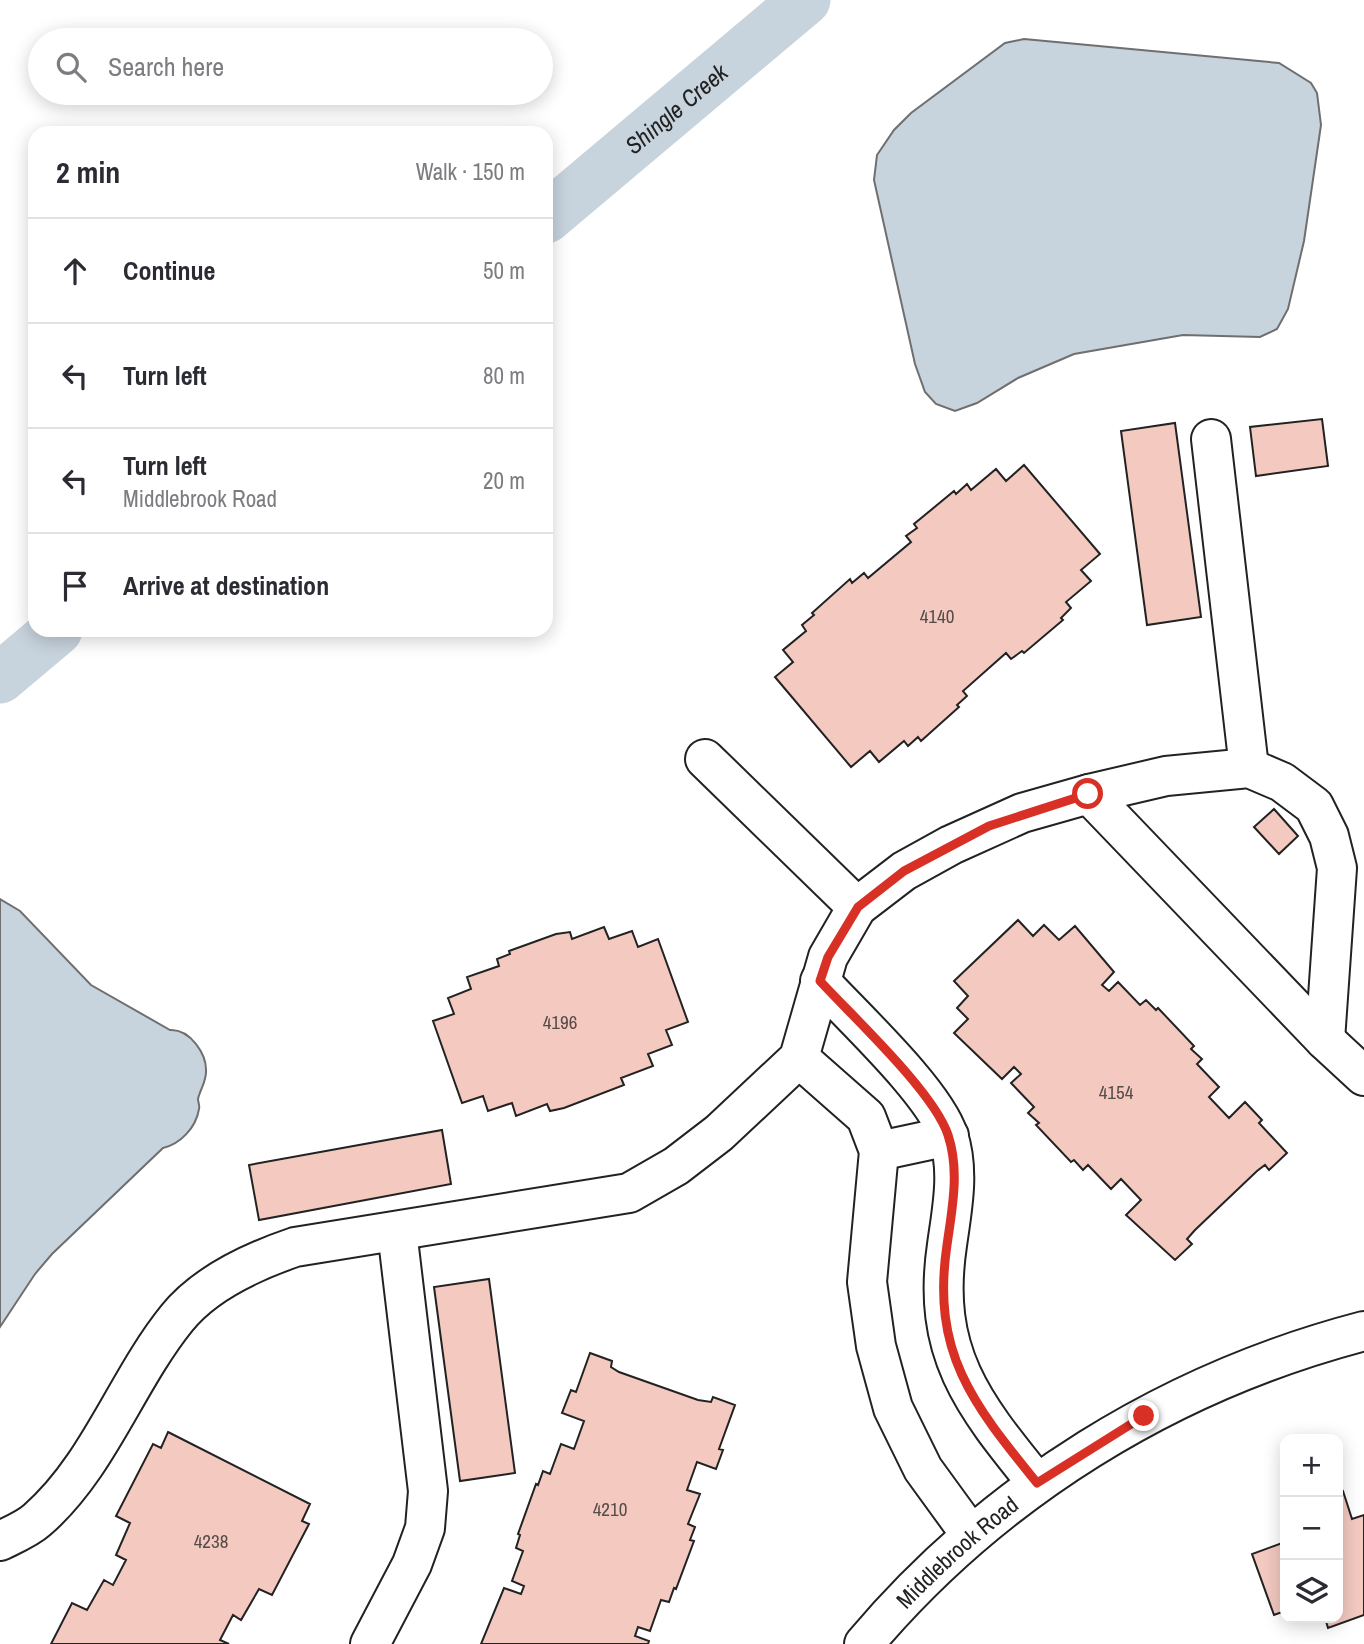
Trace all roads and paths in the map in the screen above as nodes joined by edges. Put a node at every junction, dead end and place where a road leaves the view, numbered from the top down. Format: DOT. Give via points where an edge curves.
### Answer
graph roads {
  1 [pos="1211,439"];
  2 [pos="705,759"];
  3 [pos="1249,768"];
  4 [pos="1088,794"];
  5 [pos="858,907"];
  6 [pos="820,981"];
  7 [pos="1325,1040"];
  8 [pos="799,1058"];
  9 [pos="1364,1076"];
  10 [pos="949,1136"];
  11 [pos="880,1150"];
  12 [pos="397,1231"];
  13 [pos="1364,1331"];
  14 [pos="1037,1483"];
  15 [pos="971,1535"];
  16 [pos="0,1541"];
  17 [pos="370,1644"];
  18 [pos="863,1644"];
  1 -- 3 [label="street"];
  2 -- 5 [label="street"];
  3 -- 4 [label="street" via="1166,776"];
  3 -- 7 [label="street" via="1282,782 1314,806 1329,836 1337,868"];
  4 -- 5 [label="street" via="1022,813 951,845 904,871"];
  4 -- 7 [label="street"];
  5 -- 6 [label="street" via="828,957"];
  6 -- 8 [label="street"];
  6 -- 10 [label="street" via="936,1107"];
  7 -- 9 [label="street"];
  8 -- 11 [label="street" via="866,1117"];
  8 -- 12 [label="street" via="719,1133 676,1166 629,1193"];
  10 -- 11 [label="street"];
  10 -- 14 [label="street" via="954,1210 943,1285 946,1326 957,1366 982,1416"];
  11 -- 15 [label="street" via="867,1282 876,1346 893,1408 923,1469"];
  12 -- 16 [label="street" via="295,1247 262,1258 203,1294 178,1317 67,1488 36,1521"];
  12 -- 17 [label="street" via="428,1491 425,1528 412,1564"];
  13 -- 14 [label="street, Middlebrook Road" via="1317,1343 1202,1386 1100,1441"];
  14 -- 15 [label="street, Middlebrook Road"];
  15 -- 18 [label="street, Middlebrook Road" via="917,1584"];
}
